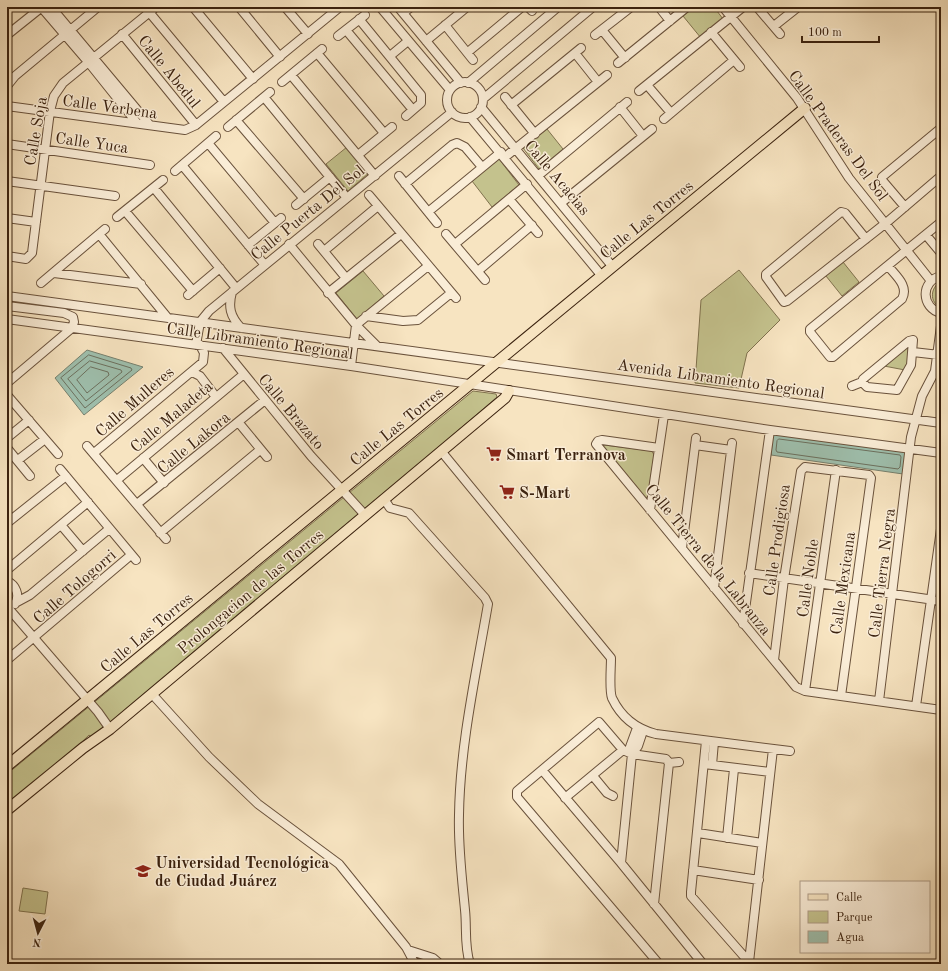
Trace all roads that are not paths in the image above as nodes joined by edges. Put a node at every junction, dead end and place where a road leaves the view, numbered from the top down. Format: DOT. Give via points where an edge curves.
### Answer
graph roads {
  1 [pos="42,7"];
  2 [pos="51,7"];
  3 [pos="98,7"];
  4 [pos="193,7"];
  5 [pos="239,7"];
  6 [pos="285,7"];
  7 [pos="380,7"];
  8 [pos="411,7"];
  9 [pos="467,7"];
  10 [pos="522,7"];
  11 [pos="558,7"];
  12 [pos="593,7"];
  13 [pos="631,7"];
  14 [pos="659,7"];
  15 [pos="687,7"];
  16 [pos="723,7"];
  17 [pos="743,7"];
  18 [pos="757,7"];
  19 [pos="798,7"];
  20 [pos="336,8"];
  21 [pos="152,10"];
  22 [pos="401,10"];
  23 [pos="731,17"];
  24 [pos="670,21"];
  25 [pos="445,25"];
  26 [pos="774,26"];
  27 [pos="346,30"];
  28 [pos="68,32"];
  29 [pos="712,32"];
  30 [pos="122,34"];
  31 [pos="308,34"];
  32 [pos="780,34"];
  33 [pos="7,35"];
  34 [pos="338,36"];
  35 [pos="408,41"];
  36 [pos="426,41"];
  37 [pos="468,52"];
  38 [pos="390,56"];
  39 [pos="280,57"];
  40 [pos="92,60"];
  41 [pos="473,60"];
  42 [pos="734,60"];
  43 [pos="740,67"];
  44 [pos="291,75"];
  45 [pos="607,75"];
  46 [pos="253,79"];
  47 [pos="282,82"];
  48 [pos="598,82"];
  49 [pos="465,83"];
  50 [pos="647,84"];
  51 [pos="7,86"];
  52 [pos="450,90"];
  53 [pos="639,91"];
  54 [pos="505,97"];
  55 [pos="224,102"];
  56 [pos="482,103"];
  57 [pos="511,105"];
  58 [pos="7,106"];
  59 [pos="805,108"];
  60 [pos="50,111"];
  61 [pos="452,112"];
  62 [pos="671,113"];
  63 [pos="470,117"];
  64 [pos="664,119"];
  65 [pos="236,120"];
  66 [pos="137,123"];
  67 [pos="149,124"];
  68 [pos="196,125"];
  69 [pos="228,127"];
  70 [pos="392,127"];
  71 [pos="941,128"];
  72 [pos="652,129"];
  73 [pos="384,133"];
  74 [pos="535,134"];
  75 [pos="216,136"];
  76 [pos="643,136"];
  77 [pos="208,143"];
  78 [pos="7,144"];
  79 [pos="516,149"];
  80 [pos="45,150"];
  81 [pos="358,155"];
  82 [pos="503,155"];
  83 [pos="150,165"];
  84 [pos="182,165"];
  85 [pos="482,167"];
  86 [pos="175,171"];
  87 [pos="375,176"];
  88 [pos="399,176"];
  89 [pos="539,176"];
  90 [pos="941,176"];
  91 [pos="330,177"];
  92 [pos="163,180"];
  93 [pos="7,181"];
  94 [pos="405,184"];
  95 [pos="527,184"];
  96 [pos="40,186"];
  97 [pos="154,188"];
  98 [pos="369,195"];
  99 [pos="115,196"];
  100 [pos="347,198"];
  101 [pos="304,199"];
  102 [pos="509,199"];
  103 [pos="561,202"];
  104 [pos="296,205"];
  105 [pos="378,206"];
  106 [pos="905,207"];
  107 [pos="125,211"];
  108 [pos="428,212"];
  109 [pos="117,217"];
  110 [pos="7,218"];
  111 [pos="36,222"];
  112 [pos="941,222"];
  113 [pos="437,223"];
  114 [pos="886,223"];
  115 [pos="532,226"];
  116 [pos="538,233"];
  117 [pos="401,234"];
  118 [pos="446,234"];
  119 [pos="926,234"];
  120 [pos="866,239"];
  121 [pos="289,244"];
  122 [pos="318,244"];
  123 [pos="455,244"];
  124 [pos="248,245"];
  125 [pos="907,250"];
  126 [pos="324,251"];
  127 [pos="941,253"];
  128 [pos="7,256"];
  129 [pos="264,264"];
  130 [pos="428,266"];
  131 [pos="612,266"];
  132 [pos="888,266"];
  133 [pos="220,268"];
  134 [pos="478,272"];
  135 [pos="54,273"];
  136 [pos="601,275"];
  137 [pos="941,276"];
  138 [pos="346,278"];
  139 [pos="485,280"];
  140 [pos="932,280"];
  141 [pos="41,284"];
  142 [pos="141,284"];
  143 [pos="234,290"];
  144 [pos="328,293"];
  145 [pos="7,296"];
  146 [pos="7,306"];
  147 [pos="941,313"];
  148 [pos="366,316"];
  149 [pos="167,317"];
  150 [pos="7,319"];
  151 [pos="200,322"];
  152 [pos="356,325"];
  153 [pos="941,326"];
  154 [pos="72,328"];
  155 [pos="241,328"];
  156 [pos="353,343"];
  157 [pos="198,345"];
  158 [pos="377,346"];
  159 [pos="224,348"];
  160 [pos="913,352"];
  161 [pos="938,355"];
  162 [pos="498,361"];
  163 [pos="351,366"];
  164 [pos="192,372"];
  165 [pos="244,374"];
  166 [pos="862,382"];
  167 [pos="7,383"];
  168 [pos="470,384"];
  169 [pos="852,386"];
  170 [pos="509,391"];
  171 [pos="7,394"];
  172 [pos="216,397"];
  173 [pos="265,400"];
  174 [pos="664,415"];
  175 [pos="915,419"];
  176 [pos="29,420"];
  177 [pos="239,423"];
  178 [pos="941,423"];
  179 [pos="770,430"];
  180 [pos="7,438"];
  181 [pos="45,439"];
  182 [pos="87,446"];
  183 [pos="7,448"];
  184 [pos="659,448"];
  185 [pos="910,448"];
  186 [pos="260,450"];
  187 [pos="441,451"];
  188 [pos="94,453"];
  189 [pos="941,453"];
  190 [pos="58,454"];
  191 [pos="267,457"];
  192 [pos="143,458"];
  193 [pos="18,460"];
  194 [pos="60,469"];
  195 [pos="836,470"];
  196 [pos="30,476"];
  197 [pos="66,476"];
  198 [pos="117,480"];
  199 [pos="164,483"];
  200 [pos="341,490"];
  201 [pos="384,499"];
  202 [pos="88,502"];
  203 [pos="137,504"];
  204 [pos="650,510"];
  205 [pos="365,515"];
  206 [pos="7,524"];
  207 [pos="61,525"];
  208 [pos="109,528"];
  209 [pos="941,529"];
  210 [pos="160,533"];
  211 [pos="166,540"];
  212 [pos="682,548"];
  213 [pos="82,551"];
  214 [pos="7,570"];
  215 [pos="749,573"];
  216 [pos="784,579"];
  217 [pos="7,581"];
  218 [pos="820,584"];
  219 [pos="714,588"];
  220 [pos="855,589"];
  221 [pos="893,594"];
  222 [pos="932,600"];
  223 [pos="941,601"];
  224 [pos="16,602"];
  225 [pos="8,611"];
  226 [pos="743,624"];
  227 [pos="35,638"];
  228 [pos="7,660"];
  229 [pos="774,660"];
  230 [pos="805,691"];
  231 [pos="152,694"];
  232 [pos="841,696"];
  233 [pos="88,700"];
  234 [pos="879,701"];
  235 [pos="916,706"];
  236 [pos="941,710"];
  237 [pos="110,729"];
  238 [pos="640,729"];
  239 [pos="710,741"];
  240 [pos="773,749"];
  241 [pos="623,750"];
  242 [pos="790,751"];
  243 [pos="632,754"];
  244 [pos="679,762"];
  245 [pos="669,763"];
  246 [pos="708,765"];
  247 [pos="7,766"];
  248 [pos="734,768"];
  249 [pos="542,770"];
  250 [pos="770,772"];
  251 [pos="593,776"];
  252 [pos="613,796"];
  253 [pos="565,798"];
  254 [pos="7,810"];
  255 [pos="698,833"];
  256 [pos="727,838"];
  257 [pos="762,843"];
  258 [pos="621,863"];
  259 [pos="693,870"];
  260 [pos="759,880"];
  261 [pos="654,904"];
  262 [pos="408,950"];
  263 [pos="414,964"];
  264 [pos="440,964"];
  265 [pos="470,964"];
  266 [pos="658,964"];
  267 [pos="703,964"];
  1 -- 28 [label="street"];
  1 -- 33 [label="street"];
  2 -- 28 [label="street"];
  3 -- 28 [label="street"];
  4 -- 46 [label="street"];
  5 -- 39 [label="street"];
  6 -- 31 [label="street"];
  7 -- 35 [label="street"];
  8 -- 22 [label="street"];
  9 -- 25 [label="street"];
  10 -- 37 [label="street"];
  11 -- 49 [label="street"];
  12 -- 56 [label="street"];
  13 -- 24 [label="street" via="599,33 621,61"];
  14 -- 24 [label="street"];
  15 -- 24 [label="street"];
  16 -- 23 [label="street, Calle Praderas Del Sol"];
  17 -- 23 [label="street"];
  18 -- 26 [label="street"];
  19 -- 26 [label="street"];
  20 -- 31 [label="street"];
  21 -- 30 [label="street, Calle Soja"];
  21 -- 55 [label="street"];
  22 -- 36 [label="street"];
  23 -- 29 [label="street"];
  23 -- 59 [label="street, Calle Praderas Del Sol"];
  25 -- 36 [label="street"];
  25 -- 37 [label="street"];
  26 -- 32 [label="street"];
  27 -- 34 [label="street"];
  27 -- 38 [label="street" via="362,17"];
  27 -- 38 [label="street" via="409,113 422,102 421,95"];
  28 -- 40 [label="street"];
  28 -- 51 [label="street" via="15,76"];
  29 -- 42 [label="street"];
  29 -- 50 [label="street"];
  30 -- 40 [label="street, Calle Soja"];
  30 -- 68 [label="street, Calle Abedul"];
  31 -- 39 [label="street"];
  35 -- 38 [label="street"];
  35 -- 52 [label="street"];
  36 -- 49 [label="street"];
  37 -- 41 [label="street"];
  39 -- 46 [label="street"];
  40 -- 60 [label="street, Calle Soja" via="63,82 54,96"];
  40 -- 66 [label="street"];
  40 -- 67 [label="street"];
  42 -- 43 [label="street"];
  42 -- 62 [label="street"];
  44 -- 47 [label="street"];
  44 -- 73 [label="street" via="319,51"];
  44 -- 81 [label="street"];
  45 -- 48 [label="street"];
  46 -- 55 [label="street"];
  48 -- 57 [label="street" via="578,51"];
  48 -- 74 [label="street"];
  49 -- 52 [label="street"];
  49 -- 56 [label="street" via="477,87"];
  50 -- 53 [label="street"];
  50 -- 62 [label="street"];
  52 -- 61 [label="street" via="447,104"];
  54 -- 57 [label="street"];
  55 -- 68 [label="street"];
  56 -- 63 [label="street" via="479,111"];
  56 -- 79 [label="street, Calle Acacias"];
  57 -- 74 [label="street"];
  58 -- 60 [label="street, Calle Verbena"];
  59 -- 114 [label="street, Calle Praderas Del Sol" via="849,178"];
  59 -- 131 [label="main road, Calle Las Torres"];
  60 -- 66 [label="street, Calle Verbena"];
  60 -- 80 [label="street, Calle Soja"];
  61 -- 63 [label="street" via="460,118"];
  61 -- 87 [label="street, Calle Puerta Del Sol"];
  62 -- 64 [label="street"];
  63 -- 82 [label="street, Calle Acacias"];
  65 -- 69 [label="street"];
  65 -- 91 [label="street" via="267,95"];
  65 -- 101 [label="street"];
  66 -- 67 [label="street, Calle Verbena"];
  67 -- 68 [label="street, Calle Verbena" via="172,130 185,130"];
  70 -- 73 [label="street"];
  71 -- 106 [label="street" via="882,177"];
  72 -- 76 [label="street"];
  73 -- 81 [label="street"];
  74 -- 79 [label="street"];
  75 -- 77 [label="street"];
  76 -- 89 [label="street" via="624,105"];
  76 -- 103 [label="street"];
  77 -- 84 [label="street"];
  77 -- 124 [label="street" via="278,220"];
  78 -- 80 [label="street, Calle Yuca"];
  79 -- 82 [label="street"];
  79 -- 89 [label="street, Calle Acacias"];
  80 -- 83 [label="street, Calle Yuca"];
  80 -- 96 [label="street, Calle Soja"];
  81 -- 87 [label="street"];
  82 -- 85 [label="street"];
  82 -- 95 [label="street, Calle Acacias"];
  84 -- 86 [label="street"];
  84 -- 124 [label="street"];
  85 -- 94 [label="street" via="465,147 457,143"];
  85 -- 108 [label="street"];
  87 -- 100 [label="street, Calle Puerta Del Sol"];
  88 -- 94 [label="street"];
  89 -- 103 [label="street, Calle Acacias"];
  90 -- 106 [label="street"];
  91 -- 100 [label="street"];
  91 -- 101 [label="street"];
  92 -- 97 [label="street"];
  93 -- 96 [label="street"];
  94 -- 108 [label="street"];
  95 -- 102 [label="street"];
  95 -- 136 [label="street, Calle Acacias"];
  96 -- 99 [label="street"];
  96 -- 111 [label="street, Calle Soja"];
  97 -- 107 [label="street"];
  97 -- 133 [label="street"];
  98 -- 105 [label="street"];
  100 -- 121 [label="street, Calle Puerta Del Sol"];
  101 -- 104 [label="street"];
  102 -- 115 [label="street"];
  102 -- 123 [label="street"];
  103 -- 131 [label="street, Calle Acacias"];
  105 -- 117 [label="street"];
  105 -- 126 [label="street"];
  106 -- 114 [label="street"];
  107 -- 109 [label="street"];
  107 -- 133 [label="street" via="190,293"];
  108 -- 113 [label="street"];
  110 -- 111 [label="street"];
  111 -- 128 [label="street, Calle Soja" via="30,256"];
  112 -- 119 [label="street"];
  114 -- 120 [label="street"];
  114 -- 125 [label="street, Calle Praderas Del Sol"];
  115 -- 116 [label="street"];
  115 -- 134 [label="street"];
  117 -- 130 [label="street"];
  117 -- 138 [label="street"];
  118 -- 123 [label="street"];
  119 -- 125 [label="street"];
  119 -- 127 [label="street"];
  120 -- 120 [label="street" via="844,212 841,212 766,274 766,277 786,302"];
  121 -- 129 [label="street, Calle Puerta Del Sol"];
  121 -- 144 [label="street"];
  122 -- 126 [label="street"];
  123 -- 134 [label="street"];
  124 -- 129 [label="street"];
  125 -- 132 [label="street"];
  125 -- 140 [label="street, Calle Praderas Del Sol"];
  126 -- 138 [label="street"];
  129 -- 143 [label="street, Calle Puerta Del Sol"];
  130 -- 148 [label="street"];
  130 -- 148 [label="street" via="453,295 418,320 403,321"];
  131 -- 136 [label="main road, Calle Las Torres"];
  132 -- 132 [label="street" via="810,329 830,357 902,299 903,285"];
  133 -- 143 [label="street"];
  134 -- 139 [label="street"];
  135 -- 141 [label="street"];
  135 -- 142 [label="street"];
  135 -- 142 [label="street" via="102,231"];
  136 -- 162 [label="main road, Calle Las Torres"];
  137 -- 140 [label="street"];
  138 -- 144 [label="street"];
  140 -- 147 [label="street" via="925,291 925,297 931,308"];
  142 -- 149 [label="street"];
  143 -- 151 [label="street, Calle Puerta Del Sol"];
  143 -- 155 [label="street" via="229,303 230,314"];
  144 -- 152 [label="street"];
  145 -- 149 [label="street, Calle Libramiento Regional"];
  146 -- 154 [label="street" via="64,313 73,317"];
  148 -- 152 [label="street"];
  149 -- 151 [label="street, Calle Libramiento Regional"];
  150 -- 154 [label="street, Calle Libramiento Regional"];
  151 -- 155 [label="street, Calle Libramiento Regional"];
  151 -- 157 [label="street"];
  152 -- 156 [label="street"];
  152 -- 158 [label="street"];
  153 -- 161 [label="street"];
  154 -- 157 [label="street, Calle Libramiento Regional"];
  154 -- 167 [label="street"];
  155 -- 156 [label="street, Calle Libramiento Regional"];
  156 -- 158 [label="street, Calle Libramiento Regional"];
  156 -- 163 [label="street"];
  157 -- 159 [label="street, Calle Libramiento Regional"];
  157 -- 164 [label="street, Calle Mulleres" via="204,353 203,362"];
  158 -- 162 [label="street, Calle Libramiento Regional"];
  159 -- 163 [label="street, Calle Libramiento Regional"];
  159 -- 165 [label="street, Calle Brazato"];
  160 -- 161 [label="street"];
  160 -- 166 [label="street" via="911,365 897,390 867,387"];
  160 -- 166 [label="street" via="912,339"];
  161 -- 175 [label="street" via="936,371 922,396"];
  162 -- 168 [label="main road, Calle Las Torres"];
  162 -- 175 [label="street, Avenida Libramiento Regional"];
  163 -- 168 [label="street, Calle Libramiento Regional"];
  164 -- 172 [label="street" via="200,376"];
  164 -- 188 [label="street, Calle Mulleres" via="185,375"];
  165 -- 172 [label="street, Calle Maladeta"];
  165 -- 173 [label="street, Calle Brazato"];
  166 -- 169 [label="street"];
  168 -- 170 [label="street, Calle Libramiento Regional"];
  168 -- 200 [label="main road, Calle Las Torres"];
  170 -- 174 [label="street"];
  170 -- 187 [label="main road, Prolongacion de las Torres" via="505,398"];
  171 -- 176 [label="street"];
  172 -- 192 [label="street, Calle Maladeta"];
  173 -- 177 [label="street, Calle Lakora"];
  173 -- 200 [label="street, Calle Brazato"];
  174 -- 179 [label="street"];
  174 -- 184 [label="street"];
  175 -- 178 [label="street, Avenida Libramiento Regional"];
  175 -- 185 [label="street, Calle Tierra Negra"];
  176 -- 180 [label="street"];
  176 -- 181 [label="street"];
  177 -- 186 [label="street"];
  177 -- 199 [label="street, Calle Lakora"];
  179 -- 185 [label="street"];
  179 -- 215 [label="street"];
  181 -- 190 [label="street"];
  181 -- 193 [label="street"];
  182 -- 188 [label="street"];
  183 -- 193 [label="street"];
  184 -- 204 [label="street"];
  184 -- 204 [label="street, Calle Tierra de la Labranza" via="598,441 597,446"];
  185 -- 189 [label="street"];
  185 -- 221 [label="street, Calle Tierra Negra"];
  186 -- 191 [label="street"];
  186 -- 210 [label="street"];
  187 -- 201 [label="main road, Prolongacion de las Torres"];
  187 -- 238 [label="street" via="611,658 612,697 628,720"];
  188 -- 198 [label="street"];
  192 -- 198 [label="street, Calle Maladeta"];
  192 -- 199 [label="street"];
  193 -- 196 [label="street"];
  194 -- 197 [label="street"];
  195 -- 216 [label="street, Calle Prodigiosa" via="805,467 801,471"];
  195 -- 218 [label="street, Calle Noble"];
  195 -- 220 [label="street, Calle Mexicana" via="869,475 871,478"];
  197 -- 202 [label="street"];
  197 -- 206 [label="street"];
  198 -- 203 [label="street"];
  199 -- 203 [label="street, Calle Lakora"];
  200 -- 205 [label="street, Calle Brazato"];
  200 -- 233 [label="main road, Calle Las Torres"];
  201 -- 205 [label="main road, Prolongacion de las Torres"];
  201 -- 265 [label="street" via="390,508 409,513 488,604 466,735 459,815 467,954"];
  202 -- 207 [label="street"];
  202 -- 208 [label="street"];
  203 -- 210 [label="street"];
  204 -- 212 [label="street, Calle Tierra de la Labranza"];
  205 -- 231 [label="main road, Prolongacion de las Torres"];
  207 -- 213 [label="street"];
  207 -- 214 [label="street"];
  208 -- 213 [label="street"];
  208 -- 227 [label="street, Calle Tologorri" via="134,558"];
  209 -- 222 [label="street"];
  210 -- 211 [label="street"];
  212 -- 219 [label="street, Calle Tierra de la Labranza"];
  212 -- 219 [label="street" via="696,441 731,447"];
  213 -- 224 [label="street" via="30,595"];
  215 -- 216 [label="street"];
  215 -- 226 [label="street"];
  216 -- 218 [label="street"];
  216 -- 229 [label="street, Calle Prodigiosa"];
  217 -- 224 [label="street" via="16,590"];
  218 -- 220 [label="street"];
  218 -- 230 [label="street, Calle Noble"];
  219 -- 226 [label="street, Calle Tierra de la Labranza"];
  220 -- 221 [label="street"];
  220 -- 232 [label="street, Calle Mexicana"];
  221 -- 222 [label="street"];
  221 -- 234 [label="street, Calle Tierra Negra"];
  222 -- 223 [label="street"];
  222 -- 235 [label="street"];
  224 -- 225 [label="street"];
  225 -- 227 [label="street"];
  226 -- 229 [label="street, Calle Tierra de la Labranza"];
  227 -- 228 [label="street, Calle Tologorri"];
  227 -- 233 [label="street"];
  229 -- 230 [label="street, Calle Tierra de la Labranza" via="796,687"];
  230 -- 232 [label="street"];
  231 -- 237 [label="main road, Prolongacion de las Torres"];
  231 -- 262 [label="street" via="209,757 258,804 339,864"];
  232 -- 234 [label="street"];
  233 -- 237 [label="street"];
  233 -- 247 [label="main road, Calle Las Torres"];
  234 -- 235 [label="street"];
  235 -- 236 [label="street"];
  237 -- 254 [label="main road, Prolongacion de las Torres"];
  238 -- 239 [label="street"];
  238 -- 243 [label="street" via="630,747"];
  239 -- 240 [label="street"];
  239 -- 246 [label="street"];
  240 -- 242 [label="street"];
  240 -- 250 [label="street"];
  241 -- 243 [label="street"];
  241 -- 249 [label="street" via="599,722"];
  241 -- 251 [label="street"];
  243 -- 245 [label="street" via="666,759"];
  243 -- 258 [label="street"];
  244 -- 245 [label="street"];
  245 -- 261 [label="street"];
  246 -- 248 [label="street"];
  246 -- 255 [label="street"];
  248 -- 250 [label="street"];
  248 -- 256 [label="street"];
  249 -- 253 [label="street"];
  249 -- 266 [label="street" via="517,791 517,798"];
  250 -- 257 [label="street"];
  251 -- 252 [label="street" via="607,793"];
  251 -- 253 [label="street"];
  253 -- 258 [label="street"];
  255 -- 256 [label="street"];
  255 -- 259 [label="street"];
  256 -- 257 [label="street"];
  257 -- 260 [label="street"];
  258 -- 261 [label="street"];
  259 -- 260 [label="street"];
  259 -- 260 [label="street" via="691,896 749,962"];
  261 -- 267 [label="street"];
  262 -- 263 [label="street"];
  262 -- 264 [label="street" via="433,958"];
}
